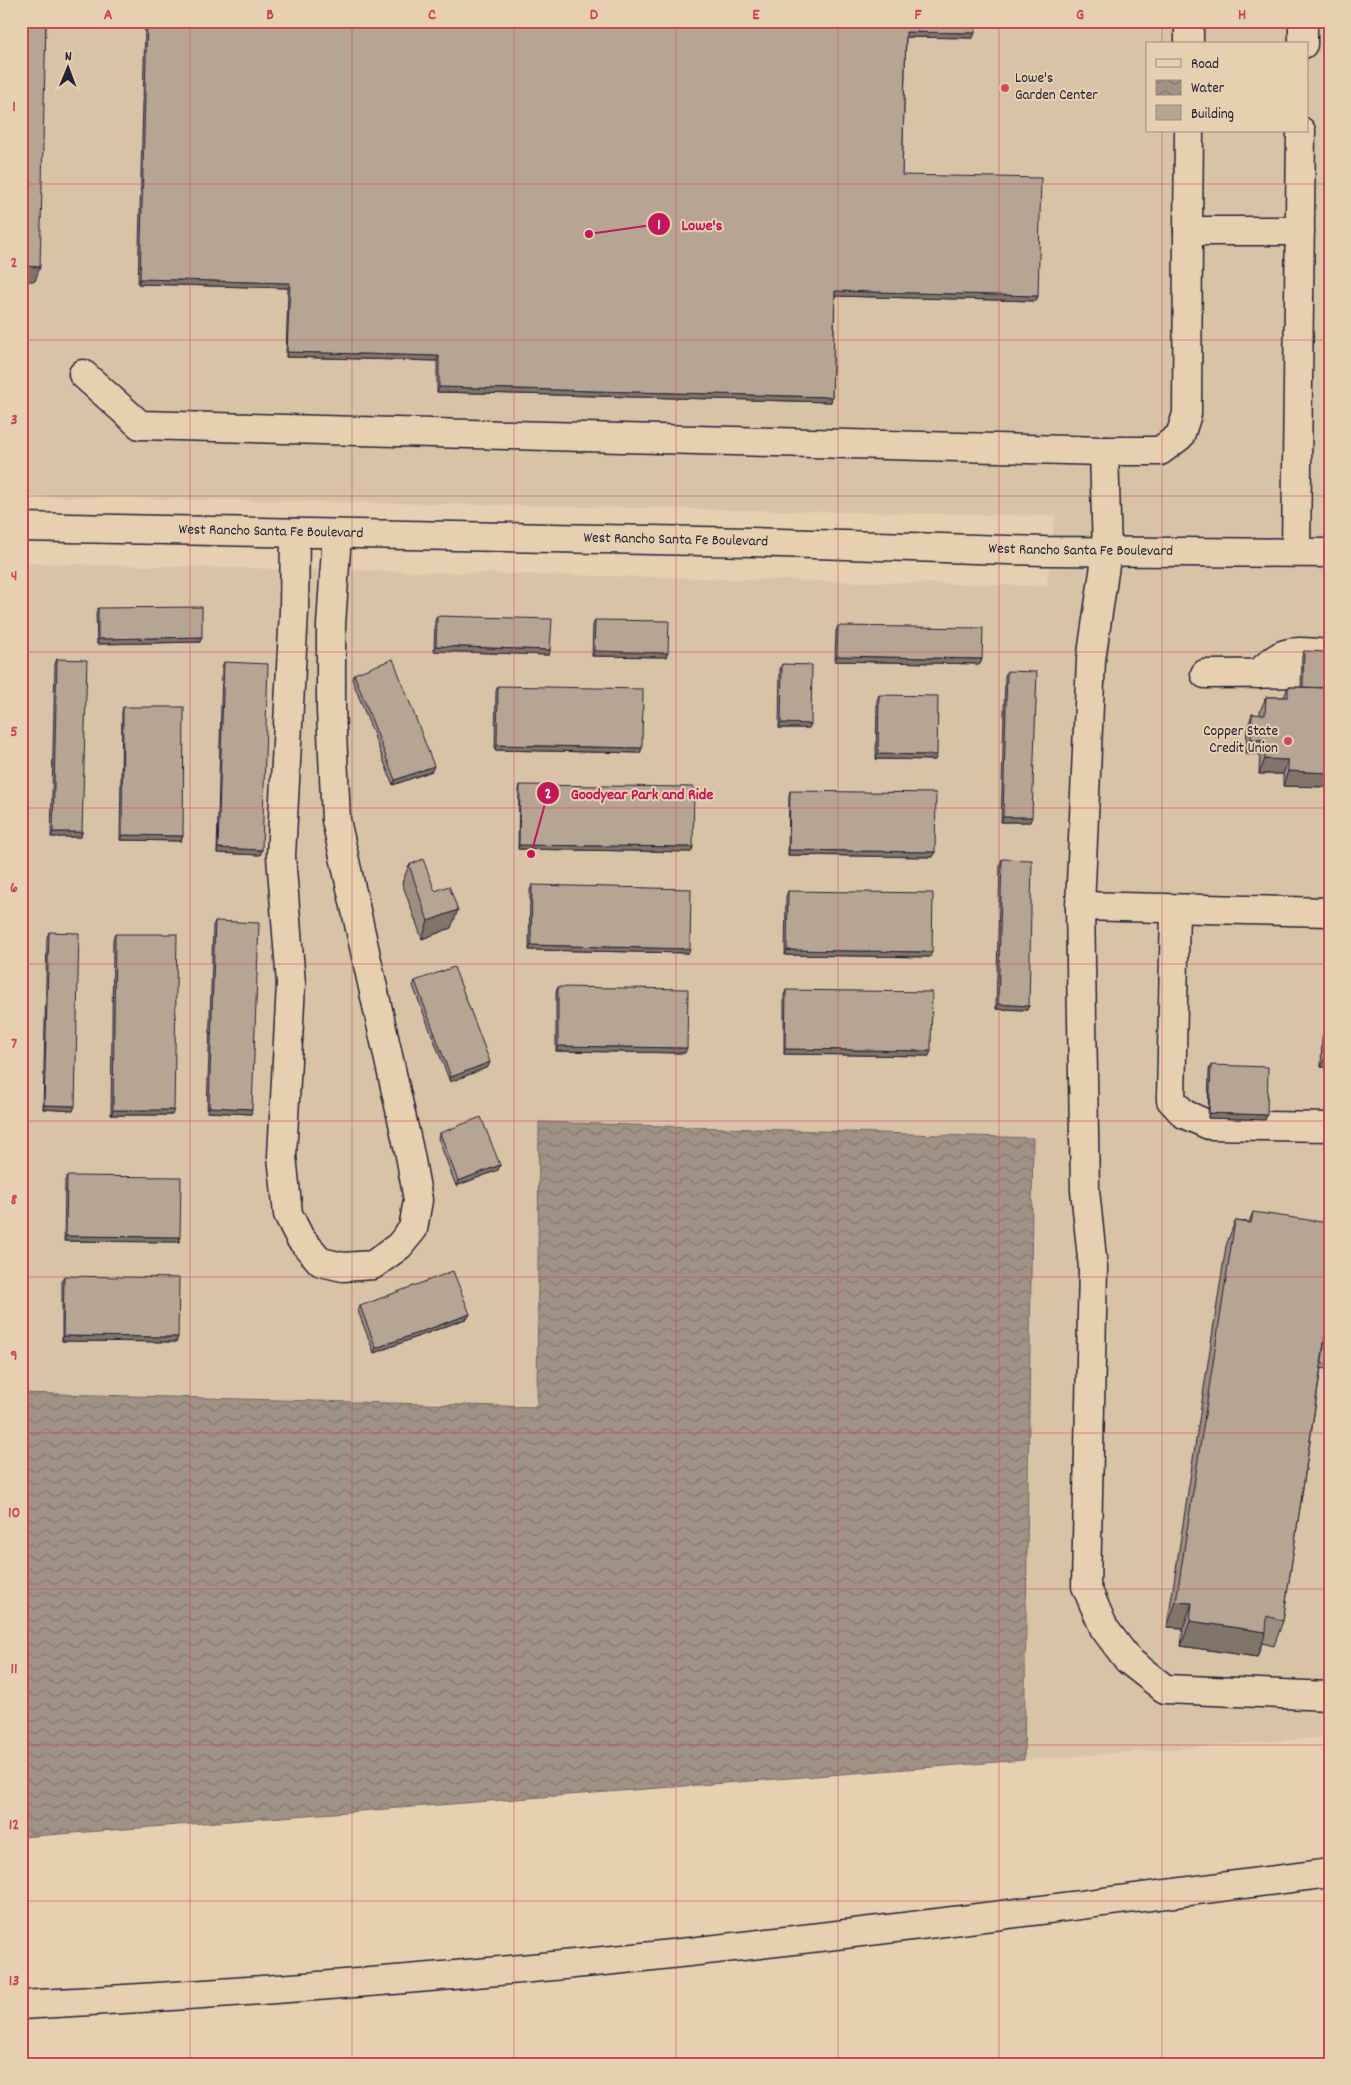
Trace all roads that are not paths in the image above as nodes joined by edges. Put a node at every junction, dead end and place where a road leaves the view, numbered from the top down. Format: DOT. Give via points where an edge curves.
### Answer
graph roads {
  1 [pos="1189,21"];
  2 [pos="1303,21"];
  3 [pos="1189,42"];
  4 [pos="1303,42"];
  5 [pos="1189,132"];
  6 [pos="1301,132"];
  7 [pos="1300,230"];
  8 [pos="1188,231"];
  9 [pos="83,374"];
  10 [pos="1104,451"];
  11 [pos="21,527"];
  12 [pos="295,533"];
  13 [pos="337,534"];
  14 [pos="1107,552"];
  15 [pos="1296,552"];
  16 [pos="1330,553"];
  17 [pos="1330,654"];
  18 [pos="1330,673"];
  19 [pos="1205,674"];
  20 [pos="1258,675"];
  21 [pos="1330,689"];
  22 [pos="1080,906"];
  23 [pos="1175,908"];
  24 [pos="1330,912"];
  25 [pos="1330,1127"];
  26 [pos="1330,1696"];
  27 [pos="1330,1873"];
  28 [pos="21,2005"];
  1 -- 3 [label="main road"];
  2 -- 4 [label="main road"];
  5 -- 8 [label="main road"];
  6 -- 7 [label="main road"];
  7 -- 8 [label="main road"];
  7 -- 15 [label="main road"];
  8 -- 10 [label="main road" via="1187,414 1180,436 1160,451"];
  9 -- 10 [label="main road" via="140,425"];
  10 -- 14 [label="main road"];
  11 -- 12 [label="main road, West Rancho Santa Fe Boulevard"];
  12 -- 13 [label="main road, West Rancho Santa Fe Boulevard"];
  12 -- 13 [label="main road" via="281,856 291,984 282,1156 288,1214 300,1238 321,1262 343,1267 372,1264 399,1246 413,1229 418,1200 336,820 331,625"];
  13 -- 14 [label="main road, West Rancho Santa Fe Boulevard"];
  14 -- 15 [label="main road, West Rancho Santa Fe Boulevard"];
  14 -- 22 [label="main road" via="1091,660"];
  15 -- 16 [label="main road, West Rancho Santa Fe Boulevard"];
  17 -- 20 [label="main road" via="1280,654"];
  18 -- 20 [label="main road"];
  19 -- 20 [label="main road"];
  20 -- 21 [label="main road" via="1293,687"];
  22 -- 23 [label="main road"];
  22 -- 26 [label="main road" via="1085,1190 1094,1268 1086,1586 1104,1628 1128,1660 1164,1689"];
  23 -- 24 [label="main road"];
  23 -- 25 [label="main road" via="1171,1100 1184,1114 1209,1125"];
  27 -- 28 [label="main road" via="1035,1912 632,1958 246,1992"];
}
